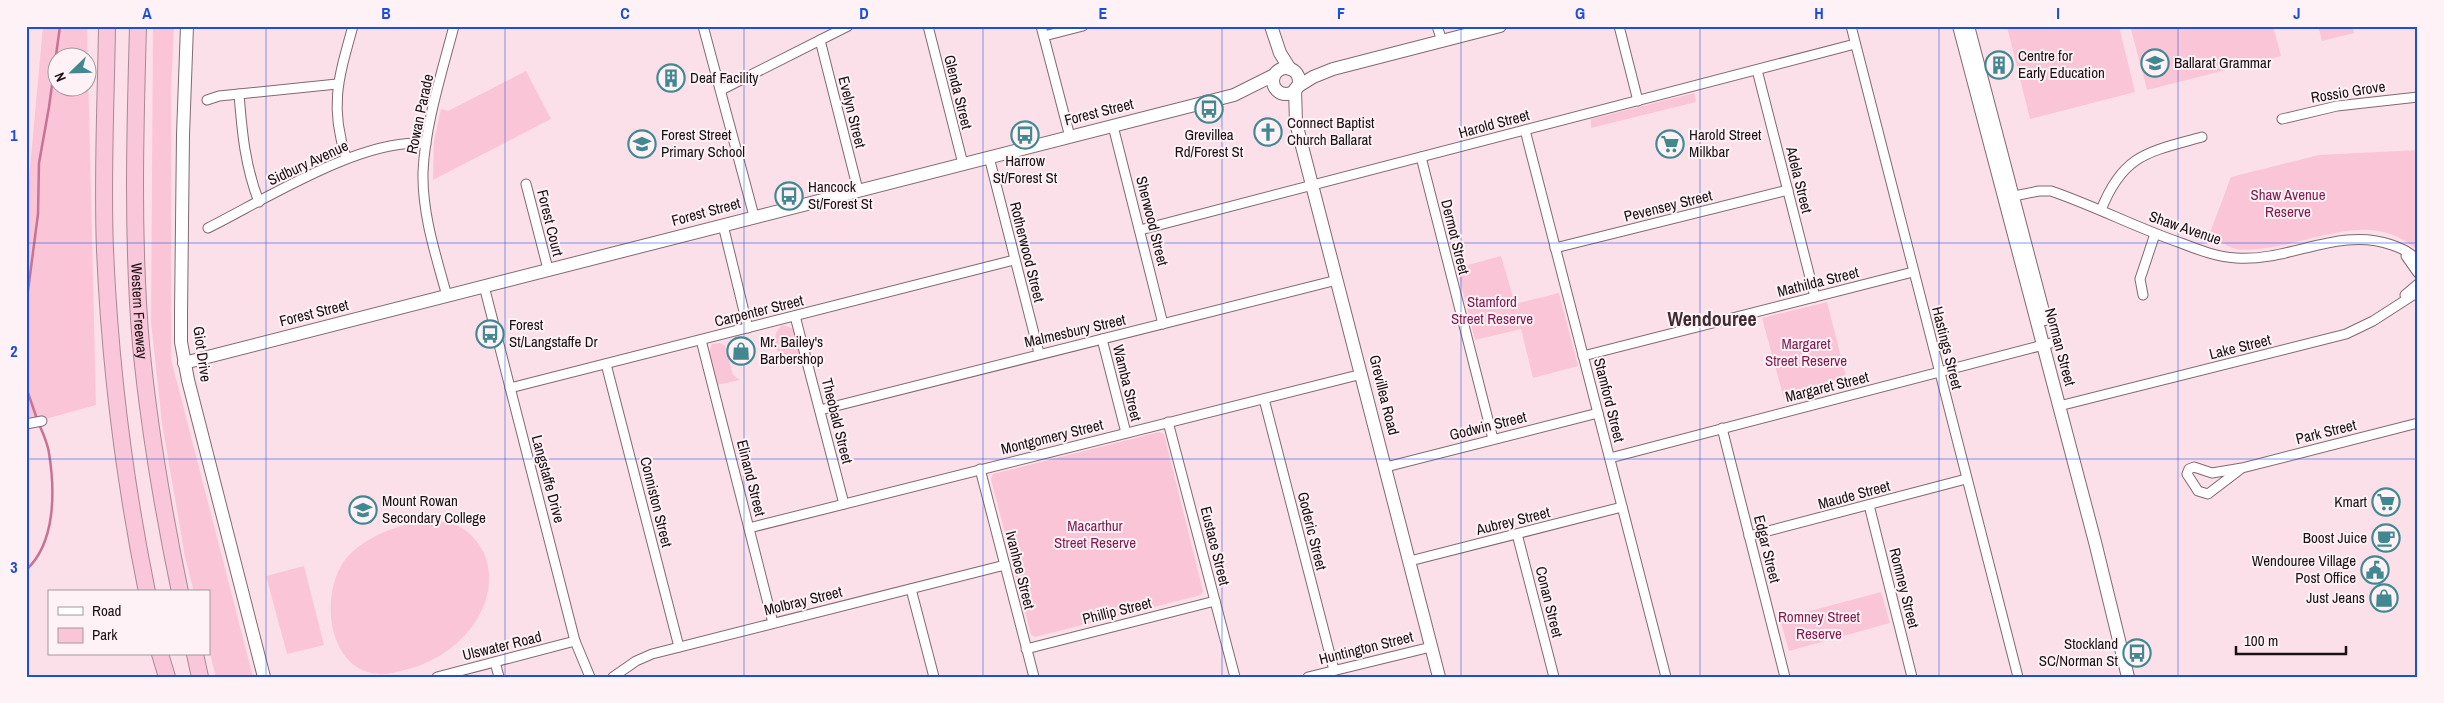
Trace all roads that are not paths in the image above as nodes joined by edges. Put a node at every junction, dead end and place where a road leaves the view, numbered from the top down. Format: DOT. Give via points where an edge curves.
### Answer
graph roads {
  1 [pos="138,26"];
  2 [pos="187,26"];
  3 [pos="353,26"];
  4 [pos="454,26"];
  5 [pos="703,26"];
  6 [pos="848,26"];
  7 [pos="928,26"];
  8 [pos="1041,26"];
  9 [pos="1083,26"];
  10 [pos="1437,26"];
  11 [pos="1500,26"];
  12 [pos="1619,26"];
  13 [pos="1851,26"];
  14 [pos="1959,26"];
  15 [pos="1968,26"];
  16 [pos="1272,29"];
  17 [pos="106,30"];
  18 [pos="1044,36"];
  19 [pos="820,40"];
  20 [pos="1442,41"];
  21 [pos="1855,44"];
  22 [pos="1333,69"];
  23 [pos="1291,70"];
  24 [pos="1757,70"];
  25 [pos="1275,74"];
  26 [pos="337,84"];
  27 [pos="1296,88"];
  28 [pos="721,90"];
  29 [pos="1280,92"];
  30 [pos="240,94"];
  31 [pos="1236,94"];
  32 [pos="2418,97"];
  33 [pos="207,100"];
  34 [pos="1638,101"];
  35 [pos="2282,118"];
  36 [pos="1296,123"];
  37 [pos="1112,126"];
  38 [pos="1525,130"];
  39 [pos="1070,137"];
  40 [pos="2202,137"];
  41 [pos="426,144"];
  42 [pos="989,157"];
  43 [pos="1420,157"];
  44 [pos="346,158"];
  45 [pos="962,164"];
  46 [pos="526,184"];
  47 [pos="1311,184"];
  48 [pos="858,190"];
  49 [pos="1788,190"];
  50 [pos="2009,197"];
  51 [pos="259,202"];
  52 [pos="2100,210"];
  53 [pos="754,216"];
  54 [pos="723,225"];
  55 [pos="208,228"];
  56 [pos="1140,230"];
  57 [pos="2154,234"];
  58 [pos="2392,245"];
  59 [pos="1555,248"];
  60 [pos="1014,260"];
  61 [pos="2418,260"];
  62 [pos="548,270"];
  63 [pos="1913,272"];
  64 [pos="2418,273"];
  65 [pos="1337,280"];
  66 [pos="2418,284"];
  67 [pos="484,286"];
  68 [pos="2418,292"];
  69 [pos="2143,295"];
  70 [pos="447,296"];
  71 [pos="1815,297"];
  72 [pos="2396,304"];
  73 [pos="795,316"];
  74 [pos="1163,324"];
  75 [pos="748,328"];
  76 [pos="1102,339"];
  77 [pos="701,340"];
  78 [pos="2047,344"];
  79 [pos="1039,354"];
  80 [pos="1583,356"];
  81 [pos="184,363"];
  82 [pos="606,364"];
  83 [pos="1362,374"];
  84 [pos="1939,374"];
  85 [pos="510,388"];
  86 [pos="1264,399"];
  87 [pos="2063,406"];
  88 [pos="820,410"];
  89 [pos="1598,412"];
  90 [pos="42,421"];
  91 [pos="1168,422"];
  92 [pos="2418,423"];
  93 [pos="26,424"];
  94 [pos="1722,428"];
  95 [pos="1126,432"];
  96 [pos="1492,439"];
  97 [pos="1610,458"];
  98 [pos="1386,467"];
  99 [pos="2242,468"];
  100 [pos="980,470"];
  101 [pos="1966,479"];
  102 [pos="844,504"];
  103 [pos="1869,505"];
  104 [pos="1622,507"];
  105 [pos="749,528"];
  106 [pos="1517,534"];
  107 [pos="1749,536"];
  108 [pos="2097,536"];
  109 [pos="1410,561"];
  110 [pos="1005,565"];
  111 [pos="911,589"];
  112 [pos="147,590"];
  113 [pos="180,590"];
  114 [pos="1214,601"];
  115 [pos="773,623"];
  116 [pos="575,641"];
  117 [pos="679,647"];
  118 [pos="1431,647"];
  119 [pos="1026,649"];
  120 [pos="160,656"];
  121 [pos="195,656"];
  122 [pos="495,662"];
  123 [pos="1334,670"];
  124 [pos="165,677"];
  125 [pos="200,677"];
  126 [pos="264,677"];
  127 [pos="437,677"];
  128 [pos="499,677"];
  129 [pos="590,677"];
  130 [pos="613,677"];
  131 [pos="934,677"];
  132 [pos="1034,677"];
  133 [pos="1235,677"];
  134 [pos="1308,677"];
  135 [pos="1439,677"];
  136 [pos="1554,677"];
  137 [pos="1666,677"];
  138 [pos="1785,677"];
  139 [pos="1912,677"];
  140 [pos="2018,677"];
  141 [pos="2128,677"];
  142 [pos="2135,677"];
  1 -- 113 [label="highway, Western Freeway" via="134,148 141,344 163,513"];
  2 -- 81 [label="street, Giot Drive" via="181,314"];
  3 -- 26 [label="street"];
  4 -- 41 [label="street, Rowan Parade"];
  5 -- 28 [label="street"];
  6 -- 19 [label="street"];
  7 -- 45 [label="street, Glenda Street"];
  8 -- 18 [label="street"];
  9 -- 18 [label="street"];
  10 -- 20 [label="street"];
  11 -- 20 [label="street"];
  12 -- 34 [label="street"];
  13 -- 21 [label="street, Hastings Street"];
  14 -- 50 [label="street, Norman Street"];
  15 -- 50 [label="street, Norman Street"];
  16 -- 23 [label="street, Grevillea Road" via="1280,53"];
  16 -- 25 [label="street, Grevillea Road"];
  17 -- 112 [label="highway, Western Freeway" via="105,239 109,327 116,403"];
  18 -- 39 [label="street"];
  19 -- 28 [label="street"];
  19 -- 48 [label="street, Evelyn Street"];
  20 -- 22 [label="street"];
  21 -- 24 [label="street, Harold Street"];
  21 -- 63 [label="street, Hastings Street"];
  22 -- 23 [label="street"];
  22 -- 27 [label="street"];
  23 -- 25 [label="street" via="1282,69"];
  23 -- 27 [label="street, Grevillea Road" via="1298,78"];
  24 -- 34 [label="street, Harold Street"];
  24 -- 49 [label="street, Adela Street"];
  25 -- 29 [label="street, Grevillea Road" via="1273,83"];
  25 -- 31 [label="street"];
  26 -- 30 [label="street"];
  26 -- 44 [label="street" via="337,119"];
  27 -- 29 [label="street" via="1290,93"];
  27 -- 36 [label="street, Grevillea Road"];
  28 -- 53 [label="street"];
  29 -- 31 [label="street"];
  29 -- 36 [label="street, Grevillea Road"];
  30 -- 33 [label="street"];
  30 -- 51 [label="street" via="242,141 249,177"];
  31 -- 37 [label="street, Forest Street"];
  32 -- 35 [label="street, Rossio Grove" via="2337,106"];
  34 -- 38 [label="street, Harold Street"];
  36 -- 47 [label="street, Grevillea Road"];
  37 -- 39 [label="street, Forest Street"];
  37 -- 56 [label="street, Sherwood Street"];
  38 -- 43 [label="street, Harold Street"];
  38 -- 59 [label="street, Stamford Street"];
  39 -- 42 [label="street, Forest Street"];
  40 -- 52 [label="street" via="2135,160 2118,176"];
  41 -- 44 [label="street, Sidbury Avenue" via="408,142"];
  41 -- 70 [label="street, Rowan Parade" via="423,173 425,204"];
  42 -- 45 [label="street, Forest Street"];
  42 -- 60 [label="street, Rotherwood Street"];
  43 -- 47 [label="street, Harold Street"];
  43 -- 96 [label="street, Dermot Street"];
  44 -- 51 [label="street, Sidbury Avenue"];
  45 -- 48 [label="street, Forest Street"];
  46 -- 62 [label="street, Forest Court"];
  47 -- 56 [label="street, Harold Street"];
  47 -- 65 [label="street, Grevillea Road"];
  48 -- 53 [label="street, Forest Street"];
  49 -- 59 [label="street, Pevensey Street"];
  49 -- 71 [label="street, Adela Street"];
  50 -- 52 [label="street, Shaw Avenue" via="2049,191"];
  50 -- 78 [label="street, Norman Street"];
  51 -- 55 [label="street, Sidbury Avenue"];
  52 -- 57 [label="street, Shaw Avenue"];
  53 -- 54 [label="street, Forest Street"];
  54 -- 62 [label="street, Forest Street"];
  54 -- 75 [label="street"];
  56 -- 74 [label="street, Sherwood Street"];
  57 -- 58 [label="street, Shaw Avenue" via="2211,254 2236,258 2284,254 2353,238"];
  57 -- 69 [label="street" via="2140,279"];
  58 -- 61 [label="street, Shaw Avenue"];
  58 -- 64 [label="street, Shaw Avenue" via="2408,257"];
  59 -- 80 [label="street, Stamford Street"];
  60 -- 73 [label="street, Carpenter Street"];
  60 -- 79 [label="street, Rotherwood Street"];
  62 -- 67 [label="street, Forest Street"];
  63 -- 71 [label="street, Mathilda Street"];
  63 -- 84 [label="street, Hastings Street"];
  65 -- 74 [label="street, Malmesbury Street"];
  65 -- 83 [label="street, Grevillea Road"];
  66 -- 72 [label="street"];
  67 -- 70 [label="street, Forest Street"];
  67 -- 85 [label="street, Langstaffe Drive"];
  68 -- 72 [label="street, Lake Street"];
  70 -- 81 [label="street, Forest Street"];
  71 -- 80 [label="street, Mathilda Street"];
  72 -- 87 [label="street, Lake Street" via="2373,321 2346,334"];
  73 -- 75 [label="street, Carpenter Street"];
  73 -- 88 [label="street, Theobald Street"];
  74 -- 76 [label="street, Malmesbury Street"];
  75 -- 77 [label="street, Carpenter Street"];
  76 -- 79 [label="street, Malmesbury Street"];
  76 -- 95 [label="street, Wamba Street"];
  77 -- 82 [label="street, Carpenter Street"];
  77 -- 105 [label="street, Elinand Street"];
  78 -- 84 [label="street, Margaret Street"];
  78 -- 87 [label="street, Norman Street"];
  79 -- 88 [label="street, Malmesbury Street"];
  80 -- 89 [label="street, Stamford Street"];
  81 -- 126 [label="street, Giot Drive"];
  82 -- 85 [label="street, Carpenter Street"];
  82 -- 117 [label="street, Conniston Street"];
  83 -- 86 [label="street, Montgomery Street"];
  83 -- 98 [label="street, Grevillea Road"];
  84 -- 94 [label="street, Margaret Street"];
  84 -- 101 [label="street, Hastings Street"];
  85 -- 116 [label="street, Langstaffe Drive"];
  86 -- 91 [label="street, Montgomery Street"];
  86 -- 123 [label="street, Goderic Street"];
  87 -- 108 [label="street, Norman Street"];
  88 -- 102 [label="street, Theobald Street"];
  89 -- 96 [label="street, Godwin Street"];
  89 -- 97 [label="street, Stamford Street"];
  90 -- 93 [label="street"];
  91 -- 95 [label="street, Montgomery Street"];
  91 -- 114 [label="street, Eustace Street"];
  92 -- 99 [label="street, Park Street"];
  94 -- 97 [label="street, Margaret Street"];
  94 -- 107 [label="street, Edgar Street"];
  95 -- 100 [label="street, Montgomery Street"];
  96 -- 98 [label="street, Godwin Street"];
  97 -- 104 [label="street, Stamford Street"];
  98 -- 109 [label="street, Grevillea Road"];
  99 -- 99 [label="street, Park Street" via="2208,494 2200,492 2187,474 2194,467 2211,473"];
  100 -- 102 [label="street, Montgomery Street"];
  100 -- 110 [label="street, Ivanhoe Street"];
  101 -- 103 [label="street, Maude Street"];
  101 -- 140 [label="street, Hastings Street"];
  102 -- 105 [label="street, Montgomery Street"];
  103 -- 107 [label="street, Maude Street"];
  103 -- 139 [label="street, Romney Street"];
  104 -- 106 [label="street, Aubrey Street"];
  104 -- 137 [label="street, Stamford Street"];
  105 -- 115 [label="street, Elinand Street"];
  106 -- 109 [label="street, Aubrey Street"];
  106 -- 136 [label="street, Conan Street"];
  107 -- 138 [label="street, Edgar Street"];
  108 -- 141 [label="street, Norman Street"];
  108 -- 142 [label="street, Norman Street"];
  109 -- 118 [label="street, Grevillea Road"];
  110 -- 111 [label="street, Molbray Street"];
  110 -- 119 [label="street, Ivanhoe Street"];
  111 -- 115 [label="street, Molbray Street"];
  111 -- 131 [label="street"];
  114 -- 119 [label="street, Phillip Street"];
  114 -- 133 [label="street, Eustace Street"];
  115 -- 117 [label="street, Molbray Street"];
  116 -- 122 [label="street, Ulswater Road"];
  116 -- 129 [label="street, Langstaffe Drive"];
  117 -- 130 [label="street, Molbray Street" via="642,658"];
  118 -- 123 [label="street, Huntington Street"];
  118 -- 135 [label="street, Grevillea Road"];
  119 -- 132 [label="street, Ivanhoe Street"];
  120 -- 124 [label="highway"];
  121 -- 125 [label="highway"];
  122 -- 127 [label="street, Ulswater Road"];
  122 -- 128 [label="street"];
  123 -- 134 [label="street, Huntington Street"];
}
